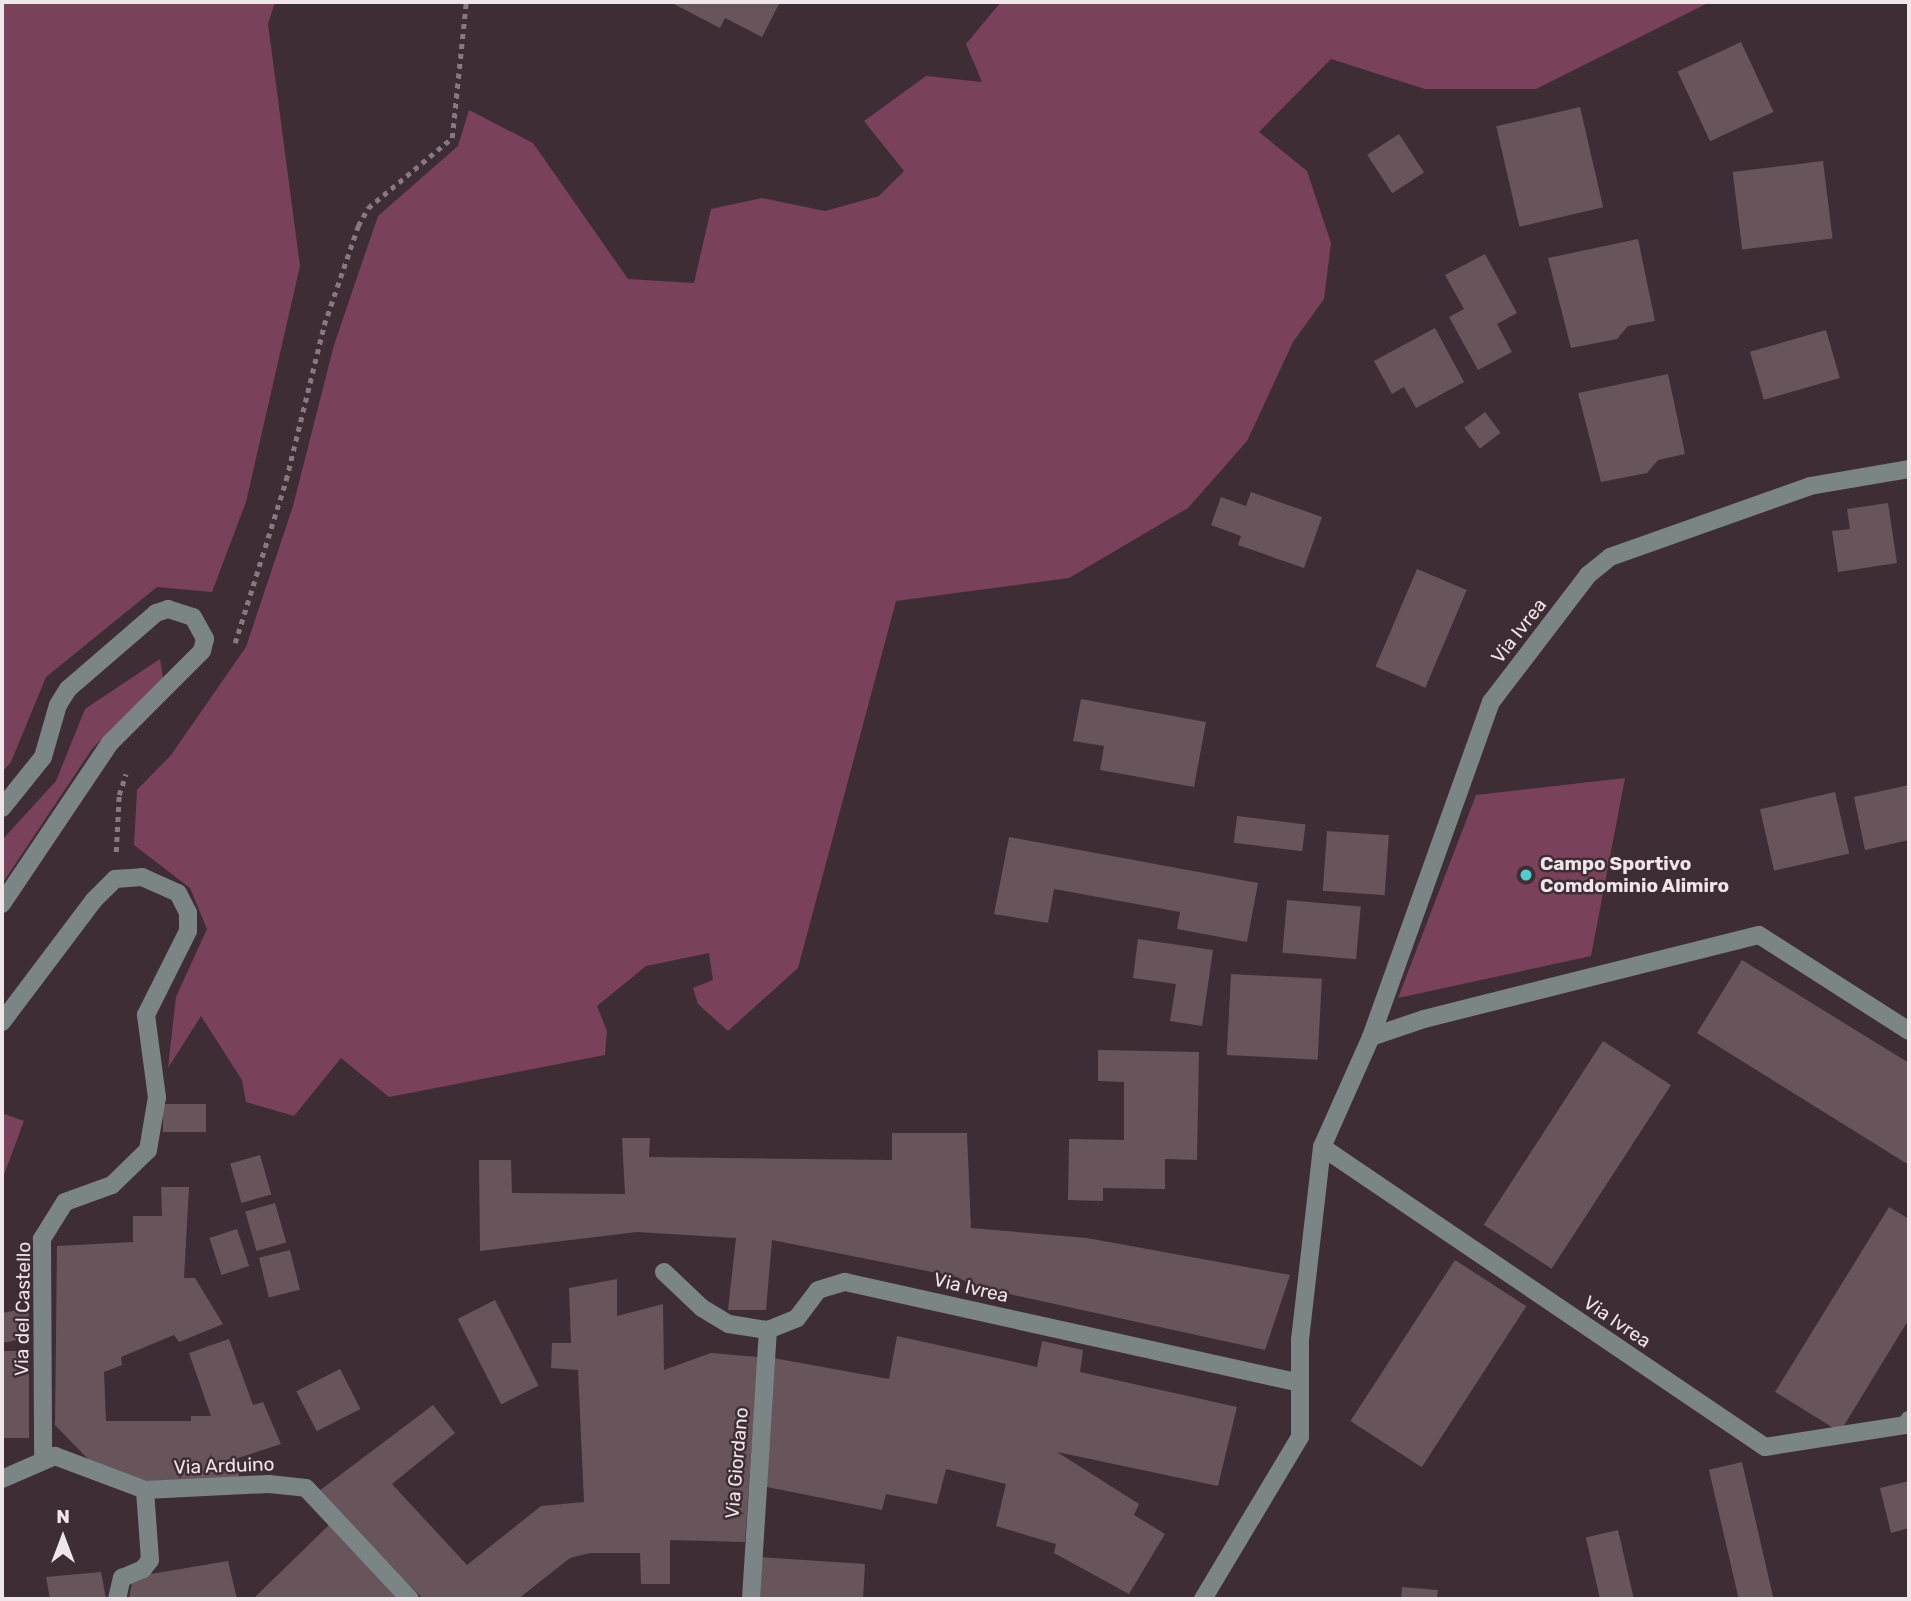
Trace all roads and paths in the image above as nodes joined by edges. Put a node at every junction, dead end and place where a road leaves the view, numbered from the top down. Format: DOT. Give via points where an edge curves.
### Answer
graph roads {
  1 [pos="466,2"];
  2 [pos="1909,469"];
  3 [pos="233,648"];
  4 [pos="127,769"];
  5 [pos="2,807"];
  6 [pos="115,880"];
  7 [pos="2,904"];
  8 [pos="2,1022"];
  9 [pos="1909,1031"];
  10 [pos="1371,1037"];
  11 [pos="1322,1147"];
  12 [pos="664,1272"];
  13 [pos="768,1330"];
  14 [pos="1300,1383"];
  15 [pos="1909,1420"];
  16 [pos="43,1459"];
  17 [pos="2,1479"];
  18 [pos="145,1490"];
  19 [pos="117,1599"];
  20 [pos="410,1599"];
  21 [pos="751,1599"];
  22 [pos="1203,1599"];
  1 -- 3 [label="path" via="452,138 368,208 358,226 324,325 286,480"];
  2 -- 10 [label="street, Via Ivrea" via="1810,486 1641,542 1610,557 1588,575 1490,702"];
  4 -- 6 [label="path" via="119,795"];
  5 -- 7 [label="street" via="43,757 58,705 68,689 156,613 168,609 193,618 205,639 202,651 110,743"];
  6 -- 8 [label="street"];
  6 -- 16 [label="street, Via del Castello" via="142,877 177,893 188,913 188,931 146,1015 157,1097 148,1150 112,1185 65,1202 42,1239"];
  9 -- 10 [label="street" via="1759,935 1424,1018"];
  10 -- 11 [label="street, Via Ivrea"];
  11 -- 14 [label="street, Via Ivrea" via="1300,1340"];
  11 -- 15 [label="street, Via Ivrea" via="1765,1447 1906,1425"];
  12 -- 13 [label="street" via="702,1308 729,1324"];
  13 -- 14 [label="street, Via Ivrea" via="797,1318 818,1290 845,1282"];
  13 -- 21 [label="street, Via Giordano"];
  14 -- 22 [label="street, Via Ivrea" via="1300,1437"];
  16 -- 17 [label="street"];
  16 -- 18 [label="street, Via Arduino" via="55,1456"];
  18 -- 19 [label="street" via="150,1560 143,1569 122,1578"];
  18 -- 20 [label="street, Via Arduino" via="270,1484 306,1488"];
}
